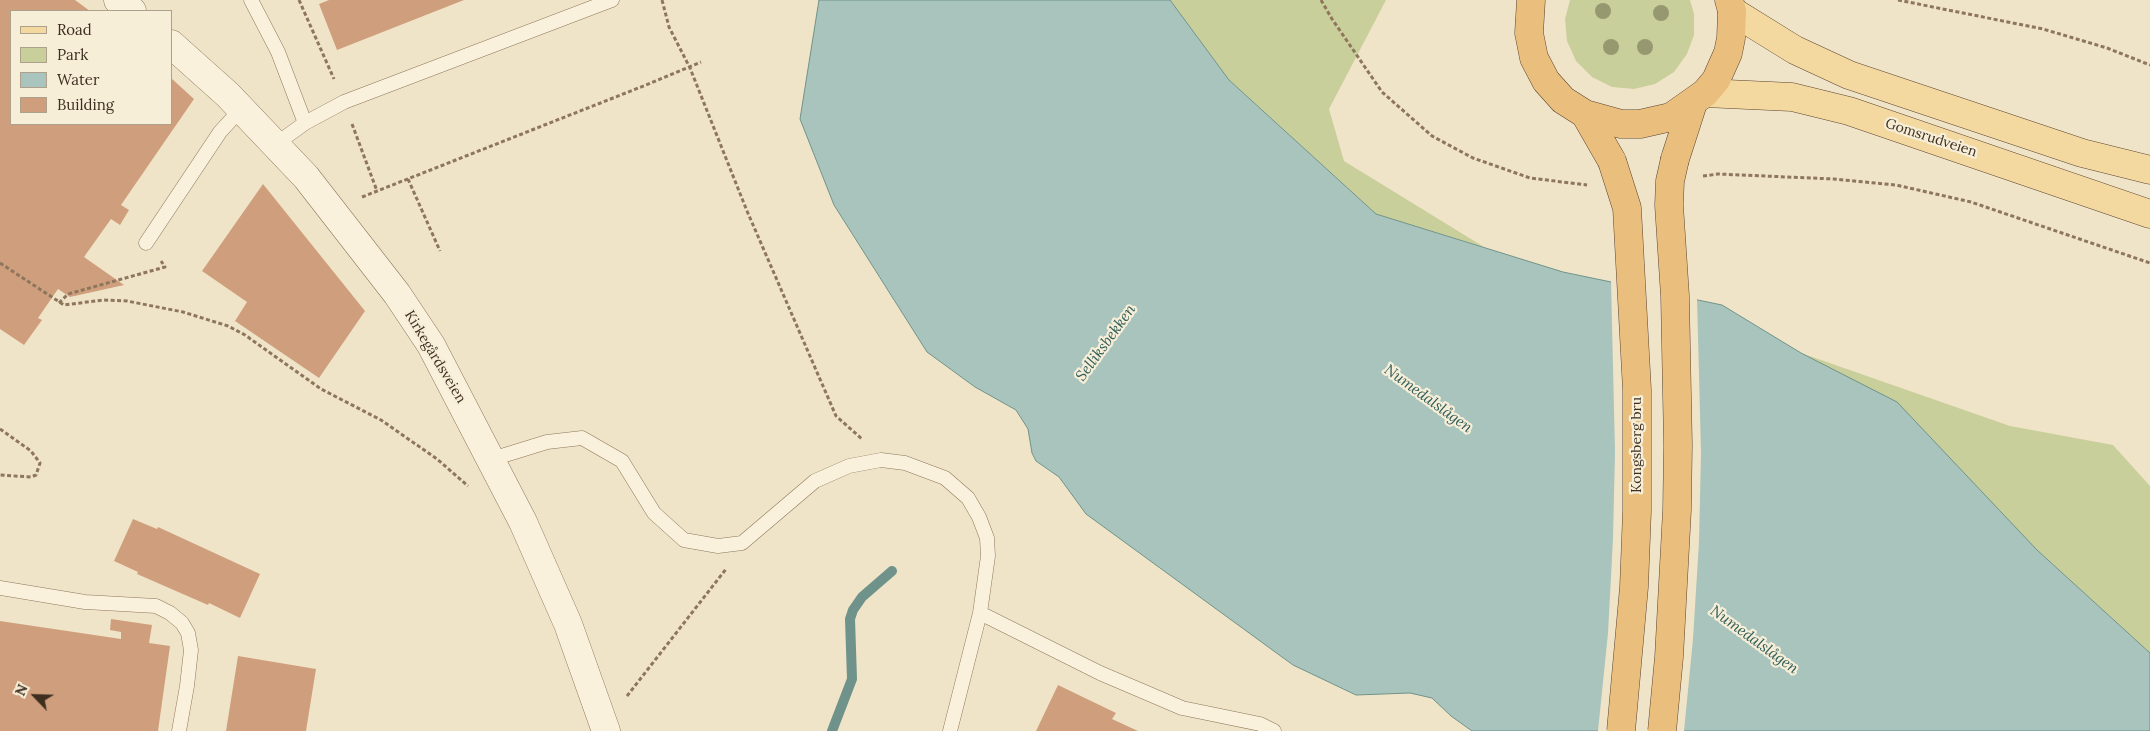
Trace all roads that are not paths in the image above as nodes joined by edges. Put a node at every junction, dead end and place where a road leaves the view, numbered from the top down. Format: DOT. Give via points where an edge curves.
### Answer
graph roads {
  1 [pos="118,0"];
  2 [pos="251,0"];
  3 [pos="612,0"];
  4 [pos="1528,2"];
  5 [pos="1730,5"];
  6 [pos="131,10"];
  7 [pos="172,45"];
  8 [pos="1699,98"];
  9 [pos="241,109"];
  10 [pos="1585,114"];
  11 [pos="305,124"];
  12 [pos="276,144"];
  13 [pos="2150,170"];
  14 [pos="2150,214"];
  15 [pos="146,243"];
  16 [pos="492,460"];
  17 [pos="0,588"];
  18 [pos="980,613"];
  19 [pos="605,728"];
  20 [pos="179,731"];
  21 [pos="950,731"];
  22 [pos="1274,731"];
  23 [pos="1621,731"];
  24 [pos="1662,731"];
  1 -- 6 [label="street"];
  2 -- 11 [label="lane" via="278,52"];
  3 -- 11 [label="lane" via="344,102"];
  4 -- 10 [label="highway" via="1528,33 1534,58 1563,100"];
  5 -- 8 [label="highway" via="1728,53 1716,80"];
  5 -- 13 [label="main road" via="1795,50 1849,75 2082,153"];
  7 -- 9 [label="street, Kirkegårdsveien"];
  8 -- 10 [label="highway" via="1671,117 1640,124 1608,122"];
  8 -- 14 [label="main road, Gomsrudveien" via="1792,97 1849,111"];
  8 -- 24 [label="highway, bridge" via="1675,159 1670,181 1678,445 1669,657"];
  9 -- 12 [label="street, Kirkegårdsveien"];
  9 -- 15 [label="lane" via="220,132"];
  10 -- 23 [label="highway, Kongsberg bru, bridge" via="1612,161 1627,208 1638,390 1634,587"];
  11 -- 12 [label="lane"];
  12 -- 16 [label="street, Kirkegårdsveien" via="330,206 397,294 431,345"];
  16 -- 18 [label="lane" via="547,442 582,438 622,462 654,513 684,540 718,546 742,543 814,481 849,466 881,460 905,463 945,478 968,498 979,517 987,538 988,556"];
  16 -- 19 [label="street, Kirkegårdsveien" via="568,624"];
  17 -- 20 [label="lane" via="85,602 156,606 170,613 188,633 190,650"];
  18 -- 21 [label="lane"];
  18 -- 22 [label="lane" via="1100,673 1182,708 1260,724"];
}
